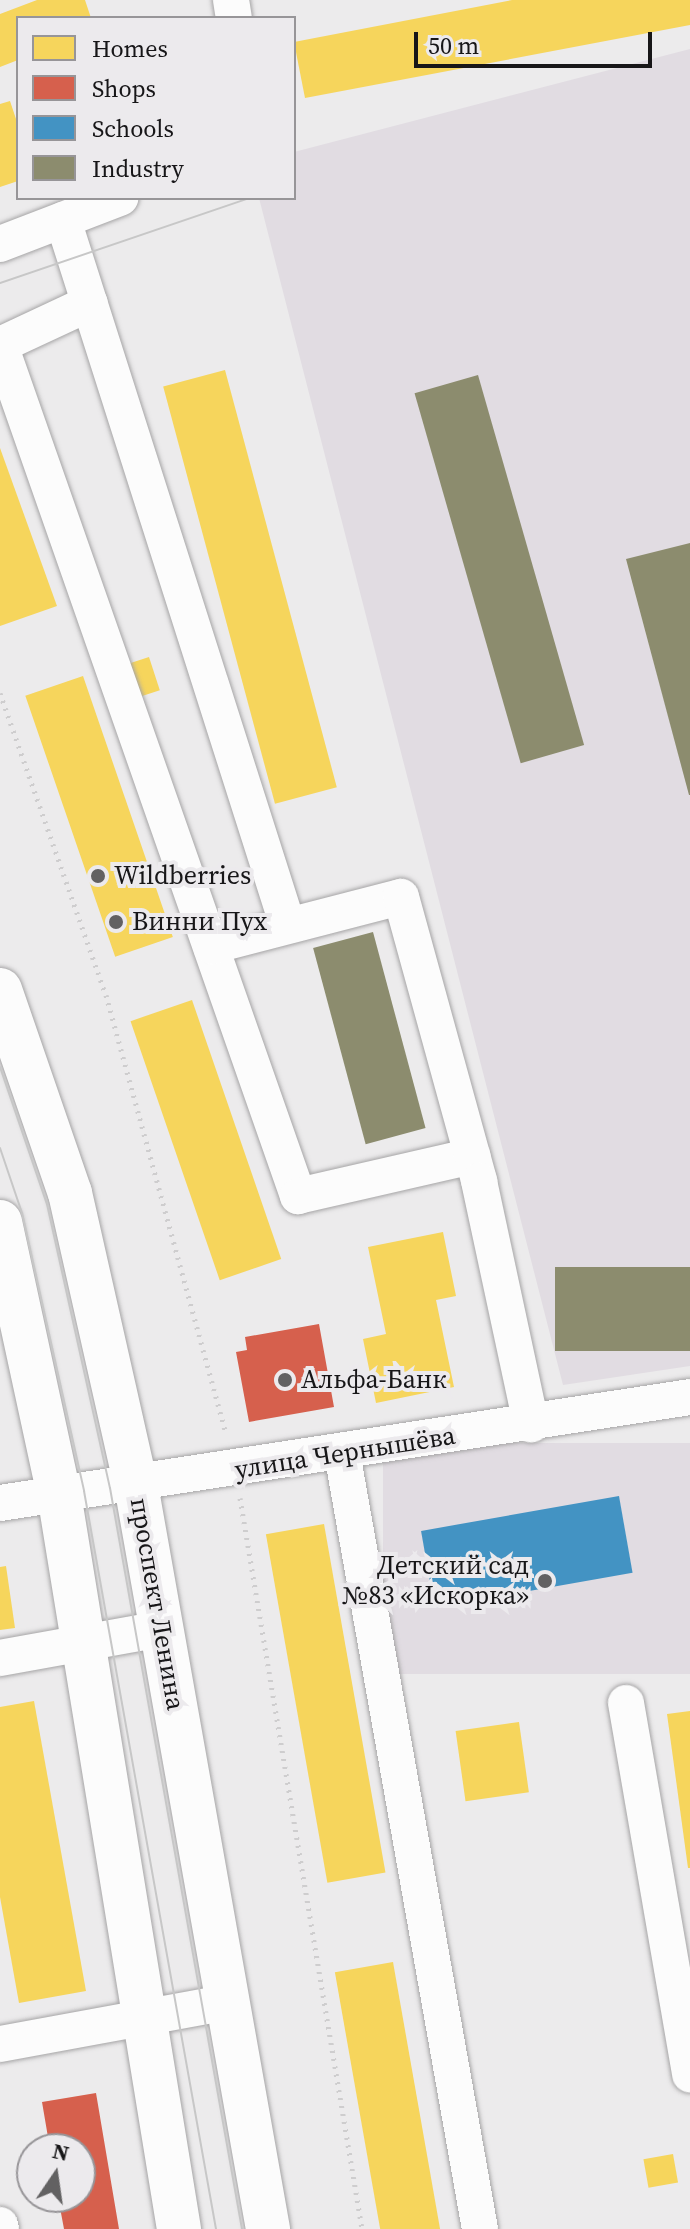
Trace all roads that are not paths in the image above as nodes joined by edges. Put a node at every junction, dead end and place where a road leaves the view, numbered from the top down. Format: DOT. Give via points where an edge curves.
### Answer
graph roads {
  1 [pos="115,200"];
  2 [pos="63,220"];
  3 [pos="0,244"];
  4 [pos="90,303"];
  5 [pos="0,345"];
  6 [pos="287,923"];
  7 [pos="211,946"];
  8 [pos="0,990"];
  9 [pos="10,1054"];
  10 [pos="472,1156"];
  11 [pos="0,1222"];
  12 [pos="690,1397"];
  13 [pos="531,1424"];
  14 [pos="342,1453"];
  15 [pos="136,1485"];
  16 [pos="59,1494"];
  17 [pos="0,1503"];
  18 [pos="161,1629"];
  19 [pos="82,1644"];
  20 [pos="0,1658"];
  21 [pos="626,1703"];
  22 [pos="228,2002"];
  23 [pos="140,2020"];
  24 [pos="1,2038"];
  25 [pos="690,2075"];
  26 [pos="179,2229"];
  27 [pos="268,2229"];
  28 [pos="480,2229"];
  1 -- 2 [label="street"];
  2 -- 3 [label="street"];
  2 -- 4 [label="street"];
  4 -- 5 [label="street"];
  4 -- 6 [label="street"];
  5 -- 7 [label="street"];
  6 -- 7 [label="street"];
  6 -- 10 [label="street" via="401,897"];
  7 -- 10 [label="street" via="298,1196"];
  8 -- 9 [label="main road, проспект Ленина"];
  9 -- 15 [label="main road, проспект Ленина" via="70,1193"];
  10 -- 13 [label="street"];
  11 -- 16 [label="main road"];
  12 -- 13 [label="street, улица Чернышёва"];
  13 -- 14 [label="street, улица Чернышёва"];
  14 -- 15 [label="street, улица Чернышёва"];
  14 -- 28 [label="street"];
  15 -- 16 [label="street, улица Чернышёва"];
  15 -- 18 [label="main road, проспект Ленина"];
  16 -- 17 [label="street, улица Чернышёва"];
  16 -- 19 [label="main road"];
  18 -- 19 [label="street"];
  18 -- 22 [label="main road, проспект Ленина"];
  19 -- 20 [label="street"];
  19 -- 23 [label="main road"];
  21 -- 25 [label="street"];
  22 -- 23 [label="street"];
  22 -- 27 [label="main road, проспект Ленина"];
  23 -- 24 [label="street"];
  23 -- 26 [label="main road"];
}
